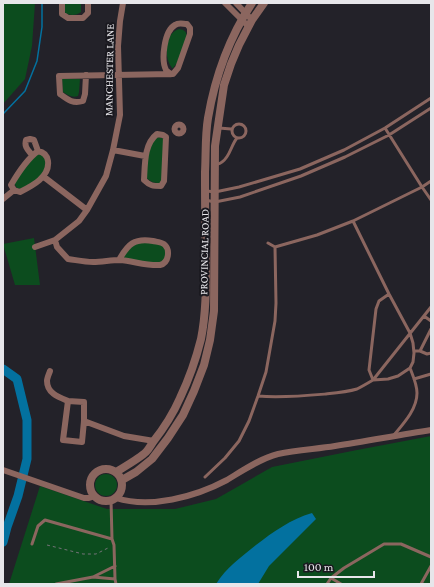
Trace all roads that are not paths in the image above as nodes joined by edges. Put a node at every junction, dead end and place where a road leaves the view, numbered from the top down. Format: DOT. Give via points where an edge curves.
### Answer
graph roads {
  1 [pos="62,3"];
  2 [pos="88,3"];
  3 [pos="123,3"];
  4 [pos="225,3"];
  5 [pos="236,3"];
  6 [pos="252,3"];
  7 [pos="264,3"];
  8 [pos="244,16"];
  9 [pos="250,23"];
  10 [pos="119,74"];
  11 [pos="171,74"];
  12 [pos="86,75"];
  13 [pos="431,98"];
  14 [pos="431,108"];
  15 [pos="217,127"];
  16 [pos="385,128"];
  17 [pos="232,129"];
  18 [pos="175,131"];
  19 [pos="389,135"];
  20 [pos="166,137"];
  21 [pos="237,138"];
  22 [pos="113,150"];
  23 [pos="145,156"];
  24 [pos="215,165"];
  25 [pos="44,177"];
  26 [pos="431,181"];
  27 [pos="422,187"];
  28 [pos="14,190"];
  29 [pos="205,191"];
  30 [pos="215,192"];
  31 [pos="3,199"];
  32 [pos="205,200"];
  33 [pos="431,200"];
  34 [pos="215,202"];
  35 [pos="87,210"];
  36 [pos="353,221"];
  37 [pos="55,240"];
  38 [pos="268,243"];
  39 [pos="35,247"];
  40 [pos="275,247"];
  41 [pos="119,260"];
  42 [pos="389,294"];
  43 [pos="431,307"];
  44 [pos="424,316"];
  45 [pos="431,321"];
  46 [pos="431,328"];
  47 [pos="410,333"];
  48 [pos="420,351"];
  49 [pos="414,352"];
  50 [pos="431,353"];
  51 [pos="196,356"];
  52 [pos="205,358"];
  53 [pos="410,368"];
  54 [pos="50,371"];
  55 [pos="431,374"];
  56 [pos="414,379"];
  57 [pos="373,380"];
  58 [pos="258,396"];
  59 [pos="68,401"];
  60 [pos="84,421"];
  61 [pos="431,430"];
  62 [pos="394,436"];
  63 [pos="154,442"];
  64 [pos="3,470"];
  65 [pos="116,472"];
  66 [pos="205,477"];
  67 [pos="122,480"];
  68 [pos="94,496"];
  69 [pos="114,499"];
  70 [pos="112,539"];
  71 [pos="32,544"];
  72 [pos="431,557"];
  73 [pos="115,566"];
  74 [pos="431,566"];
  75 [pos="93,577"];
  76 [pos="331,578"];
  77 [pos="115,579"];
  78 [pos="56,584"];
  79 [pos="116,584"];
  80 [pos="327,584"];
  81 [pos="341,584"];
  82 [pos="421,584"];
  1 -- 2 [label="street" via="62,14 68,18 83,18 88,13"];
  3 -- 10 [label="street, MANCHESTER LANE" via="118,46"];
  4 -- 8 [label="street"];
  5 -- 8 [label="street"];
  6 -- 8 [label="street, PROVINCIAL ROAD"];
  7 -- 9 [label="street, PROVINCIAL ROAD"];
  8 -- 9 [label="street"];
  8 -- 29 [label="street, PROVINCIAL ROAD" via="230,41 215,83 208,119"];
  9 -- 15 [label="street, PROVINCIAL ROAD" via="224,85"];
  10 -- 11 [label="street"];
  10 -- 12 [label="street"];
  10 -- 22 [label="street, MANCHESTER LANE" via="120,115"];
  11 -- 11 [label="street" via="178,68 190,34 187,24 174,25 168,33 164,60 166,69"];
  12 -- 12 [label="street" via="82,101 72,102 60,94 59,76"];
  13 -- 16 [label="lane"];
  14 -- 19 [label="lane"];
  15 -- 17 [label="lane"];
  15 -- 24 [label="street, PROVINCIAL ROAD"];
  16 -- 19 [label="lane"];
  16 -- 30 [label="lane" via="344,150 300,169"];
  17 -- 21 [label="lane" via="233,136"];
  17 -- 21 [label="lane" via="236,124 245,127 245,134"];
  18 -- 20 [label="street"];
  19 -- 27 [label="lane"];
  19 -- 34 [label="lane" via="301,176 240,197"];
  20 -- 23 [label="street" via="157,134 152,137"];
  20 -- 23 [label="street" via="164,181 161,186 153,186 144,180"];
  21 -- 24 [label="lane" via="222,162"];
  22 -- 23 [label="street"];
  22 -- 35 [label="street, MANCHESTER LANE" via="106,176"];
  24 -- 30 [label="street, PROVINCIAL ROAD"];
  25 -- 28 [label="street" via="20,192"];
  25 -- 28 [label="street" via="48,170 47,156 43,152 35,153 12,185"];
  25 -- 35 [label="street"];
  26 -- 27 [label="lane"];
  27 -- 33 [label="lane"];
  27 -- 36 [label="lane"];
  28 -- 31 [label="street"];
  29 -- 30 [label="lane"];
  29 -- 32 [label="street, PROVINCIAL ROAD"];
  30 -- 34 [label="street, PROVINCIAL ROAD"];
  32 -- 34 [label="lane"];
  32 -- 51 [label="street, PROVINCIAL ROAD" via="205,310"];
  34 -- 52 [label="street, PROVINCIAL ROAD" via="214,311"];
  35 -- 37 [label="street, MANCHESTER LANE" via="79,221"];
  36 -- 40 [label="lane"];
  36 -- 42 [label="lane"];
  37 -- 39 [label="street, MANCHESTER LANE"];
  37 -- 41 [label="street" via="57,247 68,259 92,262"];
  38 -- 40 [label="lane"];
  40 -- 58 [label="lane" via="275,321 266,372"];
  41 -- 41 [label="street" via="162,265 168,258 168,250 162,243 137,241 129,245"];
  42 -- 47 [label="lane"];
  42 -- 57 [label="lane" via="379,301 376,309 369,370"];
  43 -- 44 [label="lane"];
  44 -- 45 [label="lane"];
  44 -- 47 [label="lane"];
  46 -- 48 [label="lane"];
  47 -- 49 [label="lane"];
  47 -- 57 [label="lane"];
  48 -- 49 [label="lane"];
  48 -- 50 [label="lane"];
  49 -- 53 [label="lane"];
  51 -- 52 [label="street"];
  51 -- 63 [label="street, PROVINCIAL ROAD" via="185,388"];
  52 -- 67 [label="street, PROVINCIAL ROAD" via="183,415 168,438 152,459"];
  53 -- 56 [label="lane"];
  53 -- 57 [label="lane" via="393,378"];
  54 -- 59 [label="street" via="47,380 50,391"];
  55 -- 56 [label="lane"];
  56 -- 62 [label="lane" via="417,394 413,408 406,422"];
  57 -- 58 [label="lane" via="356,389 341,392 274,398"];
  58 -- 66 [label="lane" via="239,441"];
  59 -- 60 [label="street" via="84,402"];
  59 -- 60 [label="street" via="63,440 82,442"];
  60 -- 63 [label="street" via="124,436"];
  61 -- 62 [label="street"];
  62 -- 69 [label="street" via="277,455 264,459 198,493 177,498 144,503"];
  63 -- 65 [label="street, PROVINCIAL ROAD" via="145,452"];
  64 -- 68 [label="street" via="84,498"];
  65 -- 67 [label="street"];
  65 -- 68 [label="street" via="102,469 94,474 91,483"];
  67 -- 69 [label="street" via="122,490"];
  68 -- 69 [label="street" via="102,500"];
  69 -- 70 [label="lane"];
  70 -- 71 [label="lane" via="46,520 38,526"];
  70 -- 73 [label="lane"];
  72 -- 76 [label="lane" via="401,544 384,544"];
  73 -- 75 [label="lane"];
  73 -- 77 [label="lane"];
  74 -- 82 [label="lane"];
  75 -- 77 [label="lane"];
  75 -- 78 [label="lane"];
  76 -- 80 [label="lane"];
  76 -- 81 [label="lane"];
  77 -- 79 [label="lane"];
}
